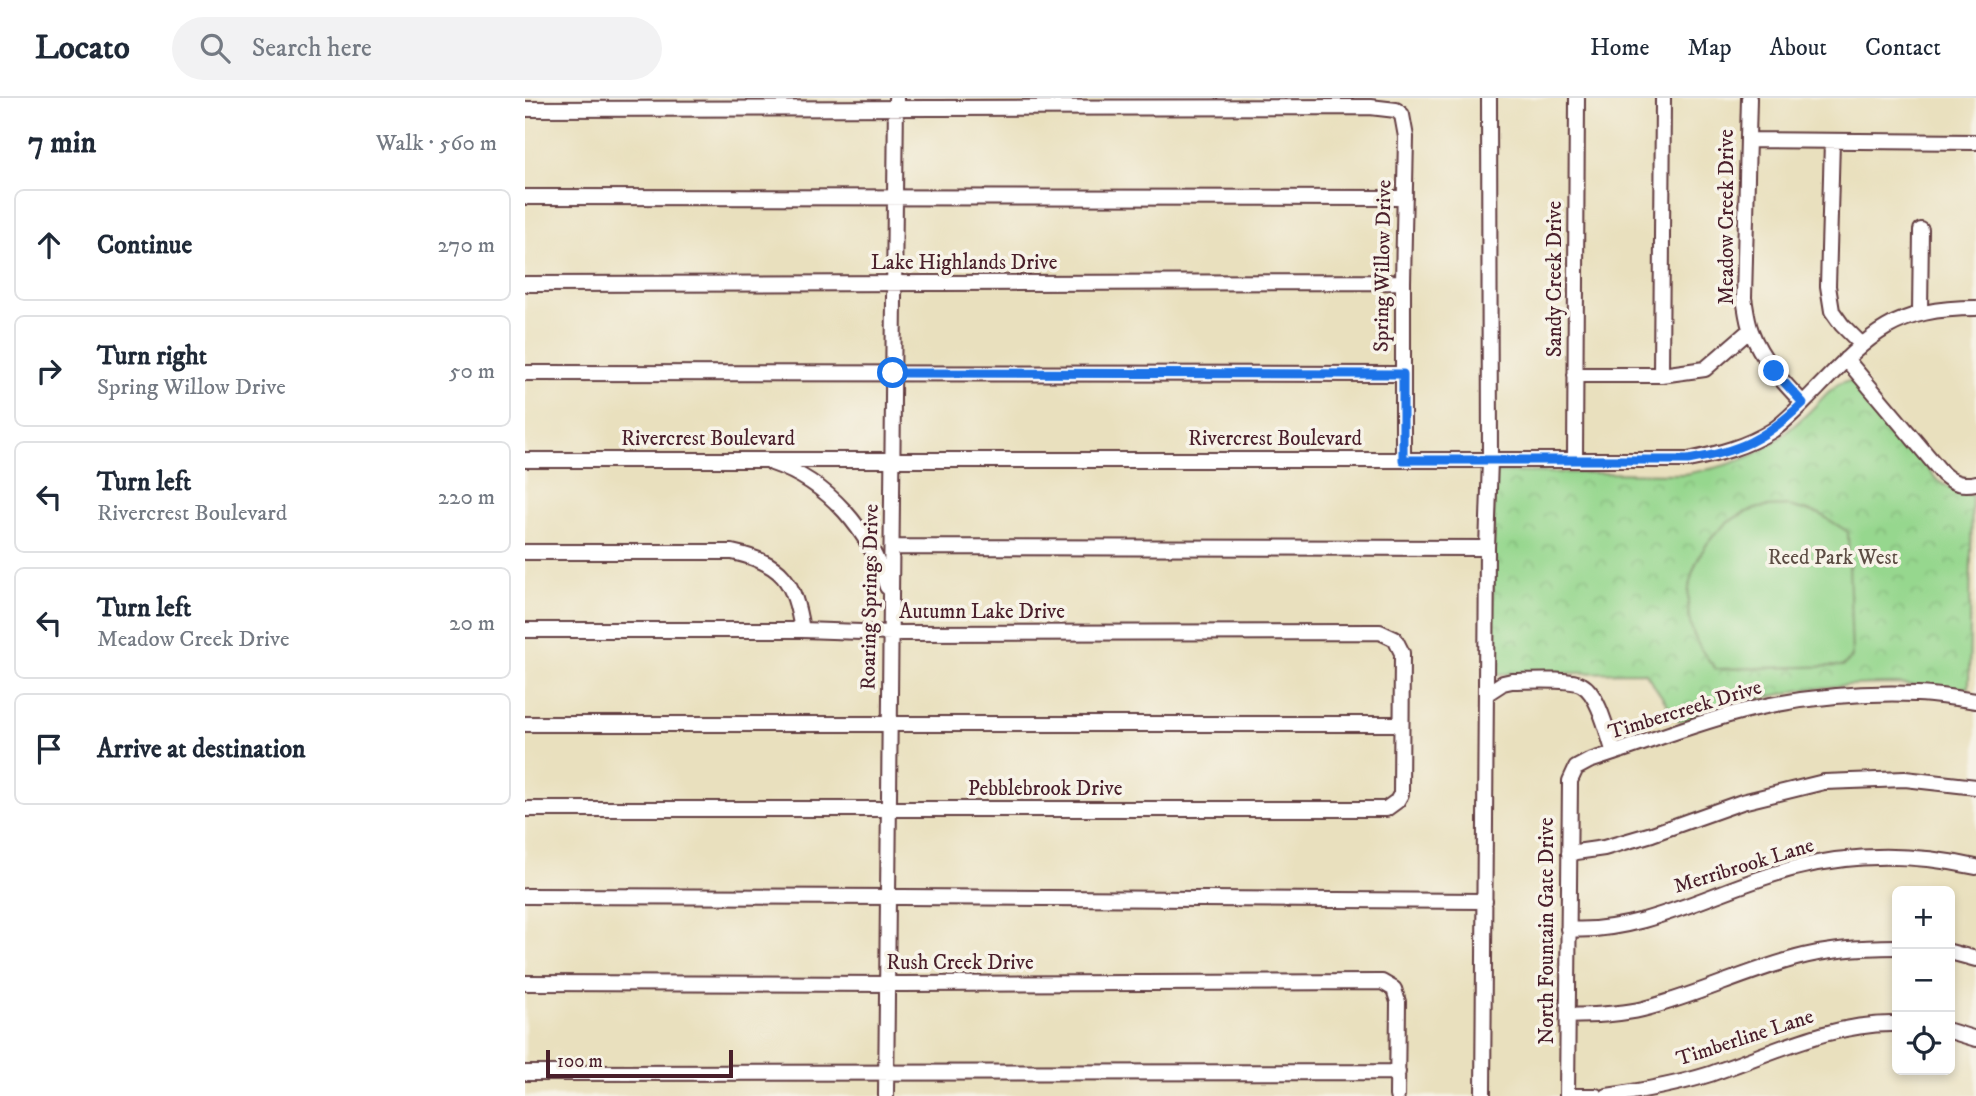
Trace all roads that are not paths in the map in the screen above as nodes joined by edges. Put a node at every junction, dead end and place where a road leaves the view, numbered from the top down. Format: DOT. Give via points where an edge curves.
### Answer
graph roads {
  1 [pos="1489,98"];
  2 [pos="1577,98"];
  3 [pos="1663,98"];
  4 [pos="1749,98"];
  5 [pos="896,104"];
  6 [pos="525,109"];
  7 [pos="1748,140"];
  8 [pos="1832,141"];
  9 [pos="1976,142"];
  10 [pos="525,197"];
  11 [pos="895,198"];
  12 [pos="1405,198"];
  13 [pos="1921,230"];
  14 [pos="1403,282"];
  15 [pos="525,284"];
  16 [pos="894,284"];
  17 [pos="1976,308"];
  18 [pos="1920,313"];
  19 [pos="1751,330"];
  20 [pos="1861,344"];
  21 [pos="1846,359"];
  22 [pos="525,373"];
  23 [pos="893,373"];
  24 [pos="1403,374"];
  25 [pos="1576,375"];
  26 [pos="1661,375"];
  27 [pos="1803,403"];
  28 [pos="525,460"];
  29 [pos="761,460"];
  30 [pos="893,460"];
  31 [pos="1403,460"];
  32 [pos="1490,460"];
  33 [pos="1575,460"];
  34 [pos="1976,483"];
  35 [pos="891,547"];
  36 [pos="1487,548"];
  37 [pos="525,552"];
  38 [pos="891,601"];
  39 [pos="525,630"];
  40 [pos="802,630"];
  41 [pos="891,633"];
  42 [pos="1395,639"];
  43 [pos="1486,694"];
  44 [pos="1976,701"];
  45 [pos="890,723"];
  46 [pos="525,724"];
  47 [pos="1401,724"];
  48 [pos="1614,753"];
  49 [pos="1576,768"];
  50 [pos="1976,787"];
  51 [pos="525,809"];
  52 [pos="889,810"];
  53 [pos="1569,853"];
  54 [pos="1976,867"];
  55 [pos="525,897"];
  56 [pos="888,897"];
  57 [pos="1485,901"];
  58 [pos="1568,929"];
  59 [pos="1892,947"];
  60 [pos="1955,953"];
  61 [pos="1976,959"];
  62 [pos="525,983"];
  63 [pos="887,984"];
  64 [pos="1568,1016"];
  65 [pos="1892,1024"];
  66 [pos="1955,1033"];
  67 [pos="1976,1039"];
  68 [pos="886,1072"];
  69 [pos="1398,1072"];
  70 [pos="525,1073"];
  71 [pos="886,1096"];
  72 [pos="1397,1096"];
  73 [pos="1483,1096"];
  74 [pos="1567,1096"];
  75 [pos="1596,1096"];
  76 [pos="1607,1096"];
  1 -- 32 [label="street"];
  2 -- 25 [label="street, Sandy Creek Drive"];
  3 -- 26 [label="street"];
  4 -- 7 [label="street, Meadow Creek Drive"];
  5 -- 6 [label="street"];
  5 -- 11 [label="street, Roaring Springs Drive"];
  5 -- 12 [label="street, Spring Willow Drive" via="1396,110 1402,115 1406,137"];
  7 -- 8 [label="street"];
  7 -- 19 [label="street, Meadow Creek Drive" via="1744,298"];
  8 -- 9 [label="street"];
  8 -- 20 [label="street" via="1828,286 1832,311"];
  10 -- 11 [label="street"];
  11 -- 12 [label="street"];
  11 -- 16 [label="street, Roaring Springs Drive"];
  12 -- 14 [label="street, Spring Willow Drive"];
  13 -- 18 [label="street"];
  14 -- 16 [label="street, Lake Highlands Drive"];
  14 -- 24 [label="street, Spring Willow Drive"];
  15 -- 16 [label="street, Lake Highlands Drive"];
  16 -- 23 [label="street, Roaring Springs Drive"];
  17 -- 18 [label="street, Rivercrest Boulevard"];
  18 -- 20 [label="street, Rivercrest Boulevard" via="1880,330"];
  19 -- 26 [label="street" via="1705,369"];
  19 -- 27 [label="street, Meadow Creek Drive" via="1774,371"];
  20 -- 21 [label="street, Rivercrest Boulevard"];
  21 -- 27 [label="street, Rivercrest Boulevard"];
  21 -- 34 [label="street" via="1943,474 1958,484"];
  22 -- 23 [label="street"];
  23 -- 24 [label="street"];
  23 -- 30 [label="street, Roaring Springs Drive"];
  24 -- 31 [label="street, Spring Willow Drive"];
  25 -- 26 [label="street"];
  25 -- 33 [label="street, Sandy Creek Drive"];
  27 -- 33 [label="street, Rivercrest Boulevard" via="1772,430 1721,454 1688,460"];
  28 -- 29 [label="street, Rivercrest Boulevard"];
  29 -- 30 [label="street, Rivercrest Boulevard"];
  29 -- 38 [label="street" via="808,480 835,501 862,532"];
  30 -- 31 [label="street, Rivercrest Boulevard"];
  30 -- 35 [label="street, Roaring Springs Drive"];
  31 -- 32 [label="street, Rivercrest Boulevard"];
  32 -- 33 [label="street, Rivercrest Boulevard"];
  32 -- 36 [label="street"];
  35 -- 36 [label="street"];
  35 -- 38 [label="street, Roaring Springs Drive"];
  36 -- 43 [label="street"];
  37 -- 40 [label="street" via="748,555 784,578 797,603"];
  38 -- 41 [label="street, Roaring Springs Drive"];
  39 -- 40 [label="street, Autumn Lake Drive"];
  40 -- 41 [label="street, Autumn Lake Drive"];
  41 -- 42 [label="street, Autumn Lake Drive" via="1380,632"];
  41 -- 45 [label="street, Roaring Springs Drive"];
  42 -- 47 [label="street, Pebblebrook Drive" via="1402,653"];
  43 -- 48 [label="street" via="1512,681 1585,686 1595,699"];
  43 -- 57 [label="street"];
  44 -- 48 [label="street, Timbercreek Drive" via="1919,694 1795,701 1719,718"];
  45 -- 46 [label="street"];
  45 -- 47 [label="street"];
  45 -- 52 [label="street, Roaring Springs Drive"];
  47 -- 52 [label="street, Pebblebrook Drive" via="1401,794 1392,806 1379,810"];
  48 -- 49 [label="street, Timbercreek Drive"];
  49 -- 53 [label="street, North Fountain Gate Drive" via="1570,780"];
  50 -- 53 [label="street" via="1905,779 1824,782 1742,802 1604,848"];
  51 -- 52 [label="street, Pebblebrook Drive"];
  52 -- 56 [label="street, Roaring Springs Drive"];
  53 -- 58 [label="street, North Fountain Gate Drive"];
  54 -- 58 [label="street, Merribrook Lane" via="1919,858 1847,859 1795,868 1639,921"];
  55 -- 56 [label="street"];
  56 -- 57 [label="street"];
  56 -- 63 [label="street, Roaring Springs Drive"];
  57 -- 73 [label="street"];
  58 -- 64 [label="street, North Fountain Gate Drive"];
  59 -- 64 [label="street" via="1796,957 1641,1010"];
  60 -- 61 [label="street"];
  62 -- 63 [label="street, Rush Creek Drive"];
  63 -- 68 [label="street, Roaring Springs Drive"];
  63 -- 69 [label="street, Rush Creek Drive" via="1382,982 1394,989 1398,1002"];
  64 -- 74 [label="street, North Fountain Gate Drive"];
  65 -- 76 [label="street, Timberline Lane" via="1833,1031 1704,1076"];
  66 -- 67 [label="street"];
  68 -- 69 [label="street"];
  68 -- 70 [label="street"];
  68 -- 71 [label="street, Roaring Springs Drive"];
  69 -- 72 [label="street"];
  74 -- 75 [label="street"];
}
